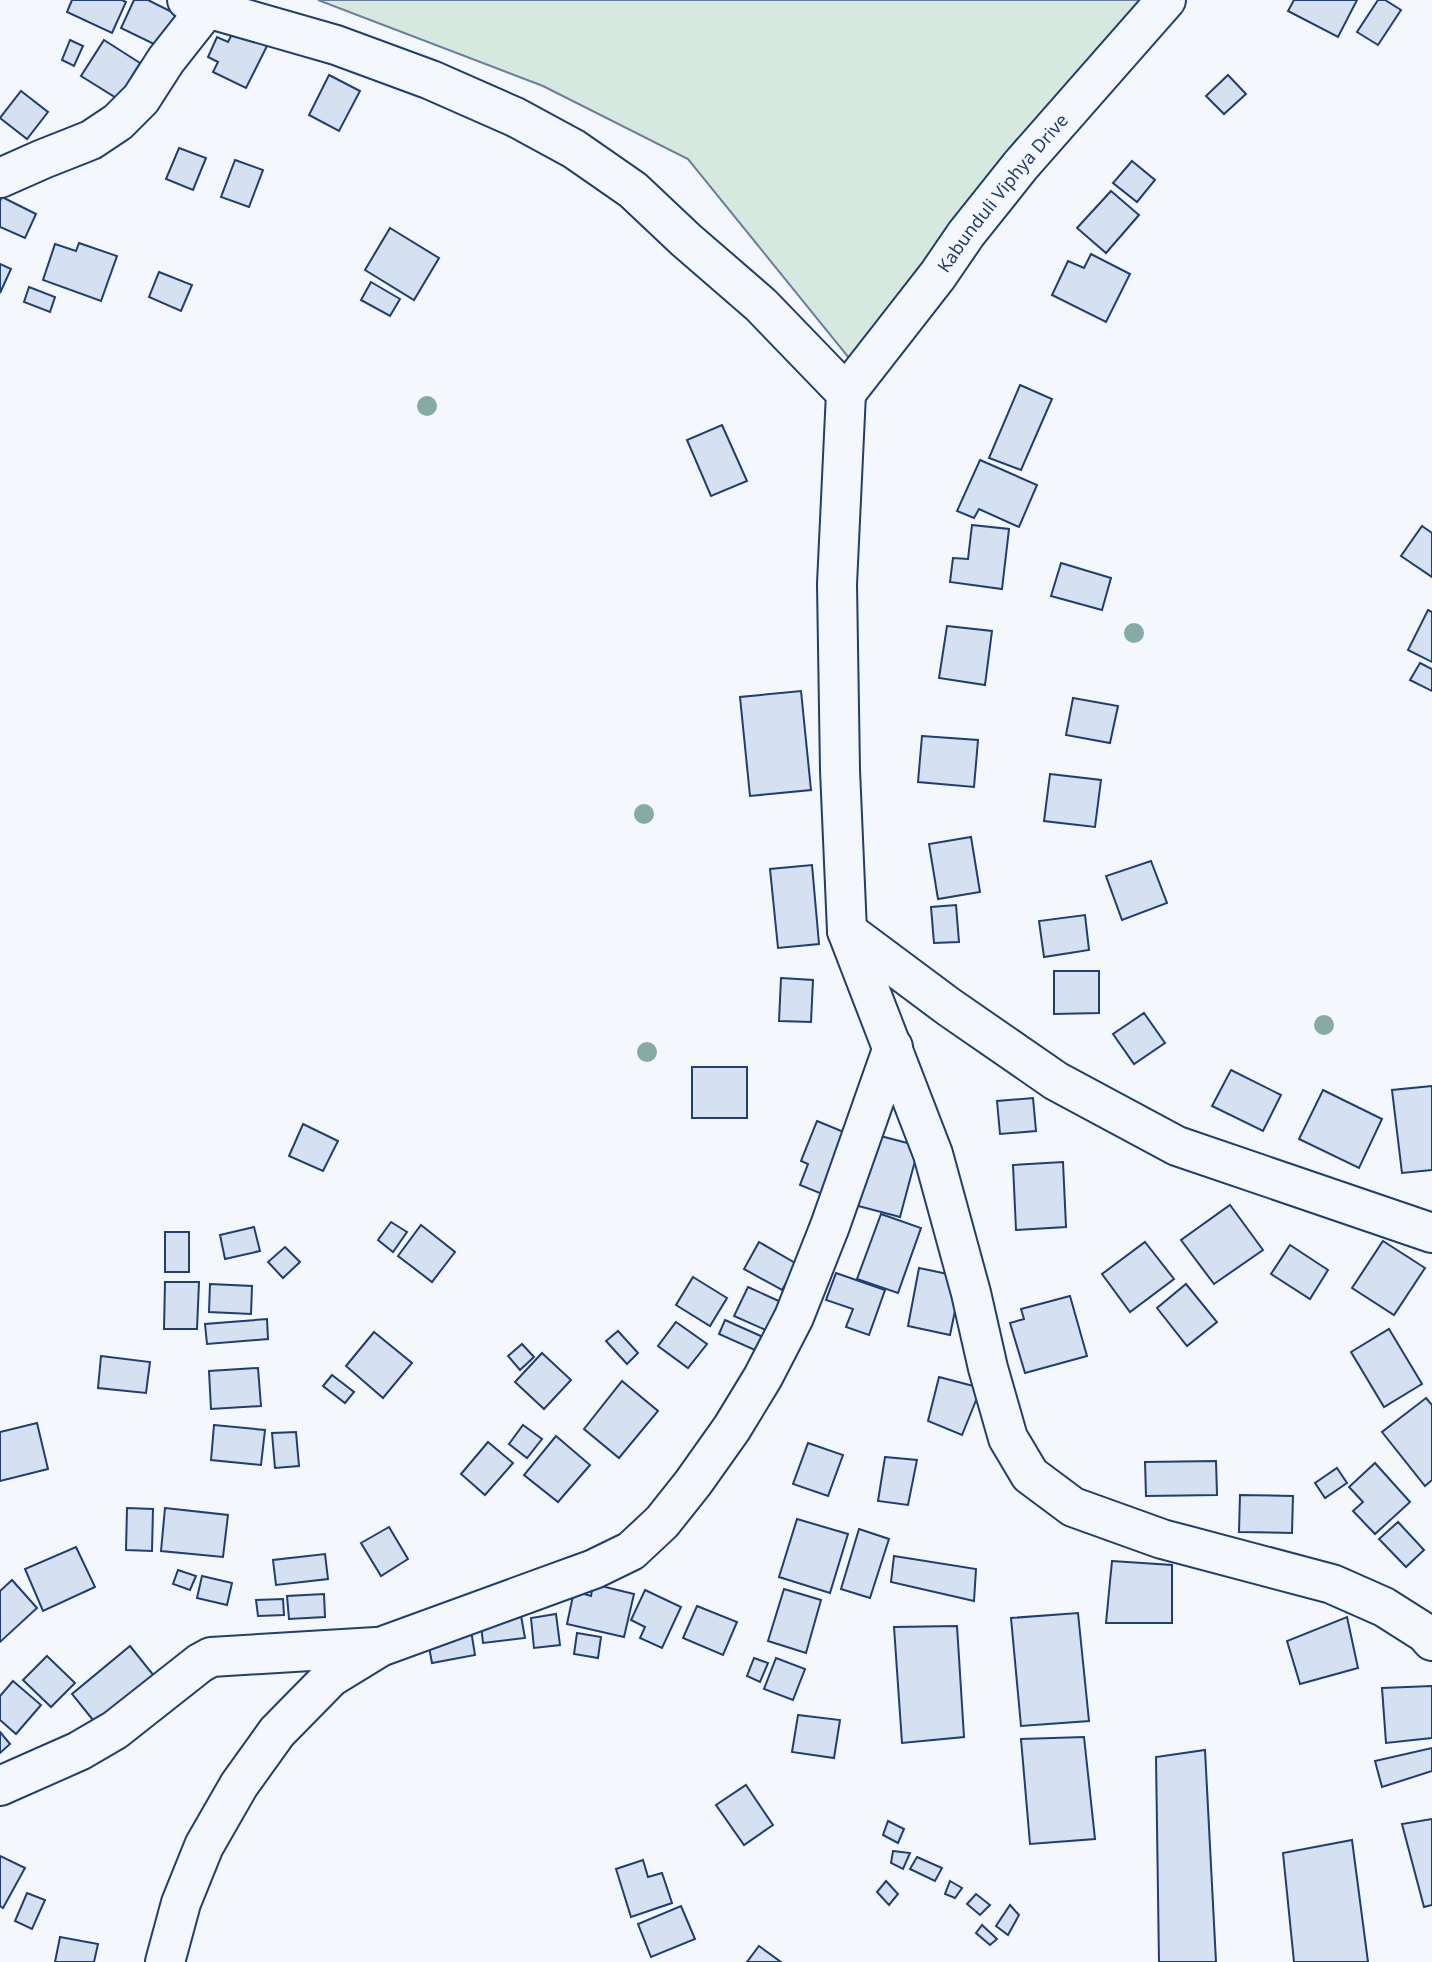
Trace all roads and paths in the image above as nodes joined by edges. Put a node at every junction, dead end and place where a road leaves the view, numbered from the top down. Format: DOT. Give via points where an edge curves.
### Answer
graph roads {
  1 [pos="1166,0"];
  2 [pos="197,4"];
  3 [pos="0,178"];
  4 [pos="846,393"];
  5 [pos="847,931"];
  6 [pos="893,1047"];
  7 [pos="1432,1233"];
  8 [pos="1432,1642"];
  9 [pos="380,1647"];
  10 [pos="0,1786"];
  11 [pos="165,1962"];
  1 -- 4 [label="street, Kabunduli Viphya Drive" via="1021,165"];
  2 -- 3 [label="street" via="141,99 118,122 90,140"];
  2 -- 4 [label="street" via="336,45 431,80 574,149 633,190 761,305"];
  4 -- 5 [label="street" via="836,584"];
  5 -- 6 [label="street"];
  5 -- 7 [label="street" via="1056,1082 1177,1146"];
  6 -- 8 [label="street" via="933,1154 1008,1438 1030,1475 1073,1507 1162,1539 1332,1584 1384,1607"];
  6 -- 9 [label="street" via="794,1317 732,1428 662,1522 631,1551 594,1569"];
  9 -- 10 [label="street" via="211,1657 115,1730"];
  9 -- 11 [label="street" via="331,1677 277,1732 239,1785 204,1846 181,1903"];
}
